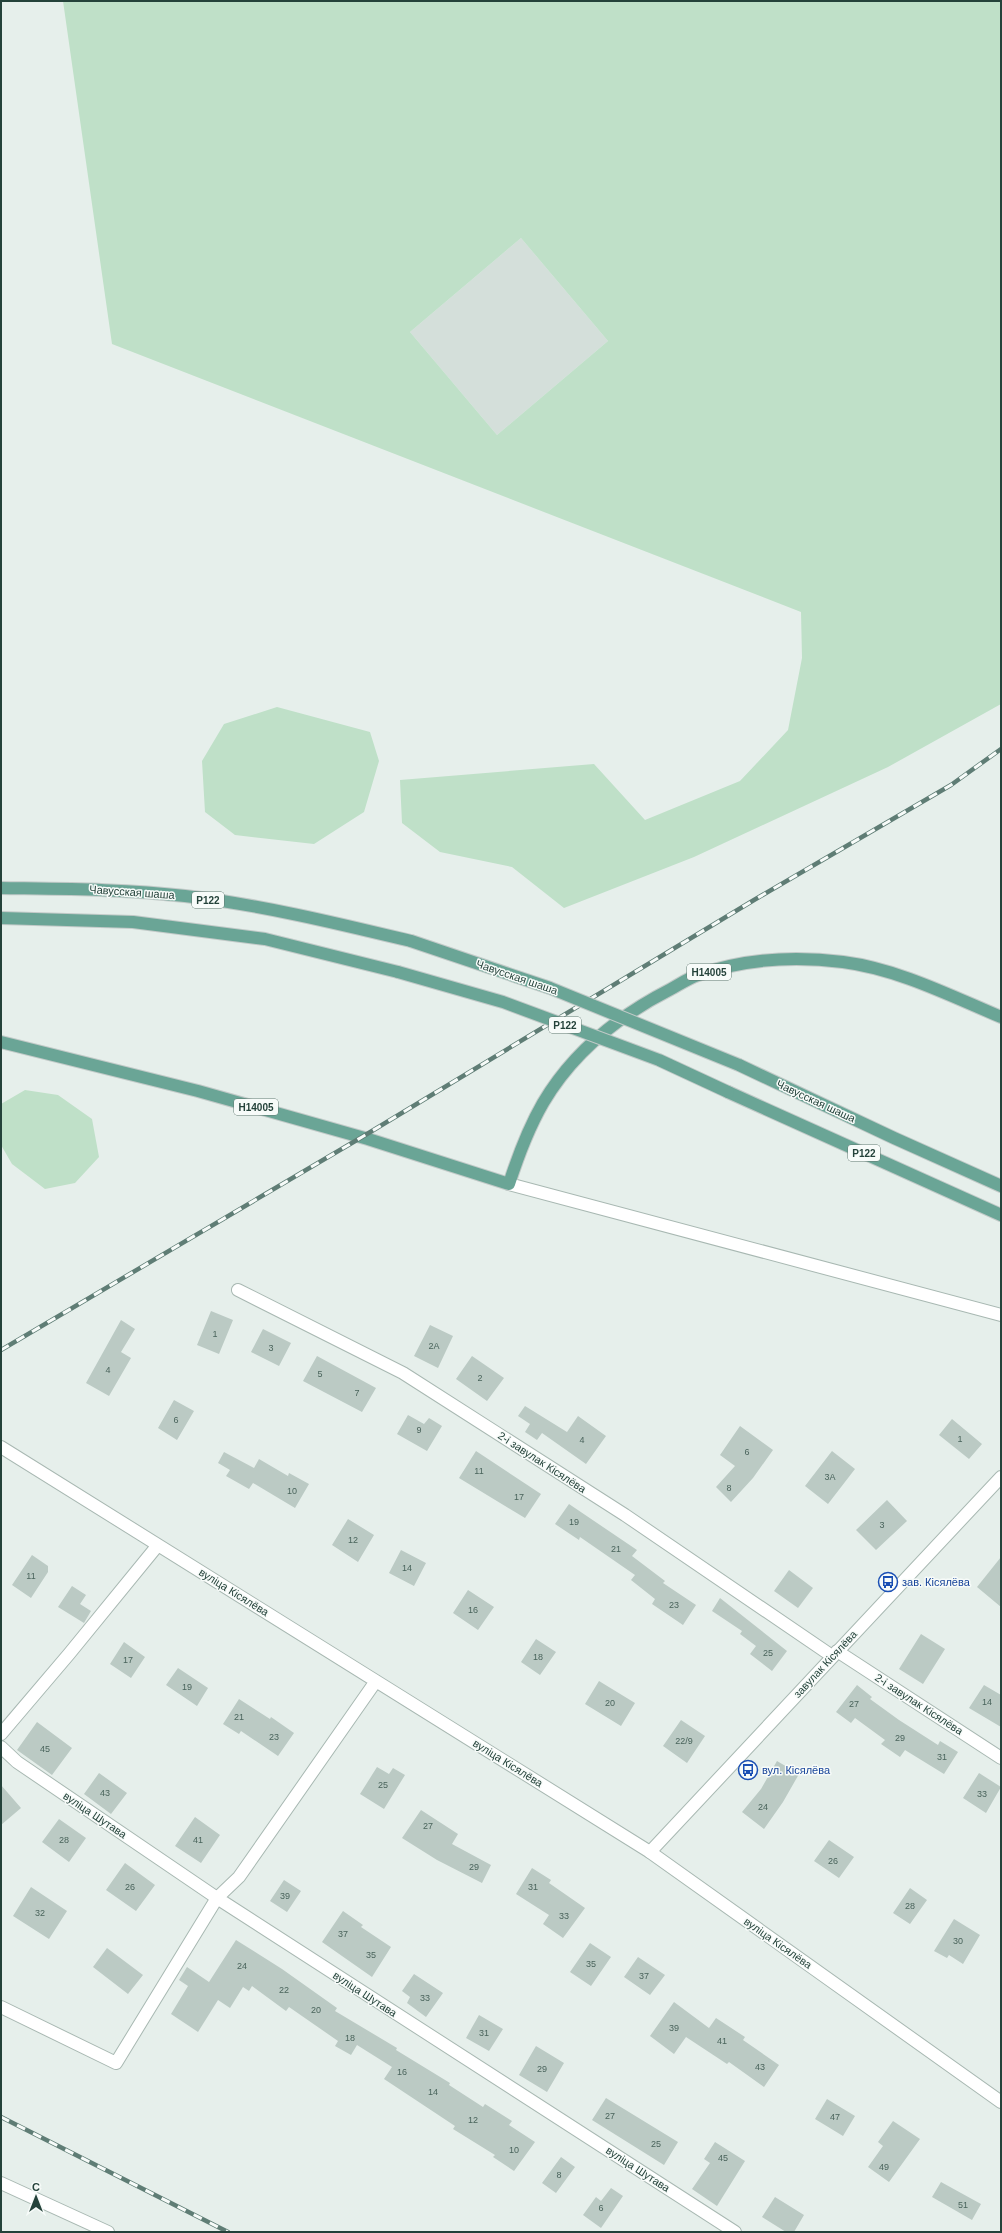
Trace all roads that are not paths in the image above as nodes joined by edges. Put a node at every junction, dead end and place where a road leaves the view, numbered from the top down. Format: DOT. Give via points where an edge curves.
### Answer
graph roads {
  1 [pos="1,888"];
  2 [pos="1,918"];
  3 [pos="1001,1017"];
  4 [pos="1,1042"];
  5 [pos="509,1184"];
  6 [pos="1001,1186"];
  7 [pos="1001,1215"];
  8 [pos="238,1290"];
  9 [pos="1001,1315"];
  10 [pos="1,1447"];
  11 [pos="1001,1477"];
  12 [pos="158,1545"];
  13 [pos="834,1654"];
  14 [pos="376,1681"];
  15 [pos="1,1734"];
  16 [pos="1,1747"];
  17 [pos="1001,1758"];
  18 [pos="650,1852"];
  19 [pos="217,1898"];
  20 [pos="1,2007"];
  21 [pos="1001,2102"];
  22 [pos="1,2183"];
  23 [pos="108,2232"];
  24 [pos="735,2232"];
  1 -- 6 [label="main road, Чавусская шаша / Р122, bridge" via="82,889 185,896 309,916 411,941 550,988 739,1065"];
  2 -- 7 [label="main road, Р122, bridge" via="134,922 265,938 503,1002 659,1060"];
  3 -- 5 [label="main road, Н14005" via="896,975 844,962 790,959 743,963 697,975 651,999 606,1030 570,1066 544,1102 523,1141"];
  4 -- 5 [label="main road, Н14005" via="198,1091 368,1139"];
  5 -- 9 [label="street, Н14005"];
  8 -- 13 [label="street, 2-і завулак Кісялёва" via="403,1373 625,1515"];
  10 -- 12 [label="street, вуліца Кісялёва"];
  11 -- 13 [label="street, завулак Кісялёва"];
  12 -- 14 [label="street, вуліца Кісялёва"];
  12 -- 15 [label="street"];
  13 -- 17 [label="street, 2-і завулак Кісялёва"];
  13 -- 18 [label="street, завулак Кісялёва"];
  14 -- 18 [label="street, вуліца Кісялёва"];
  14 -- 19 [label="street" via="239,1877"];
  16 -- 19 [label="street, вуліца Шутава" via="17,1762"];
  18 -- 21 [label="street, вуліца Кісялёва"];
  19 -- 20 [label="street" via="116,2063"];
  19 -- 24 [label="street, вуліца Шутава"];
  22 -- 23 [label="street"];
}
